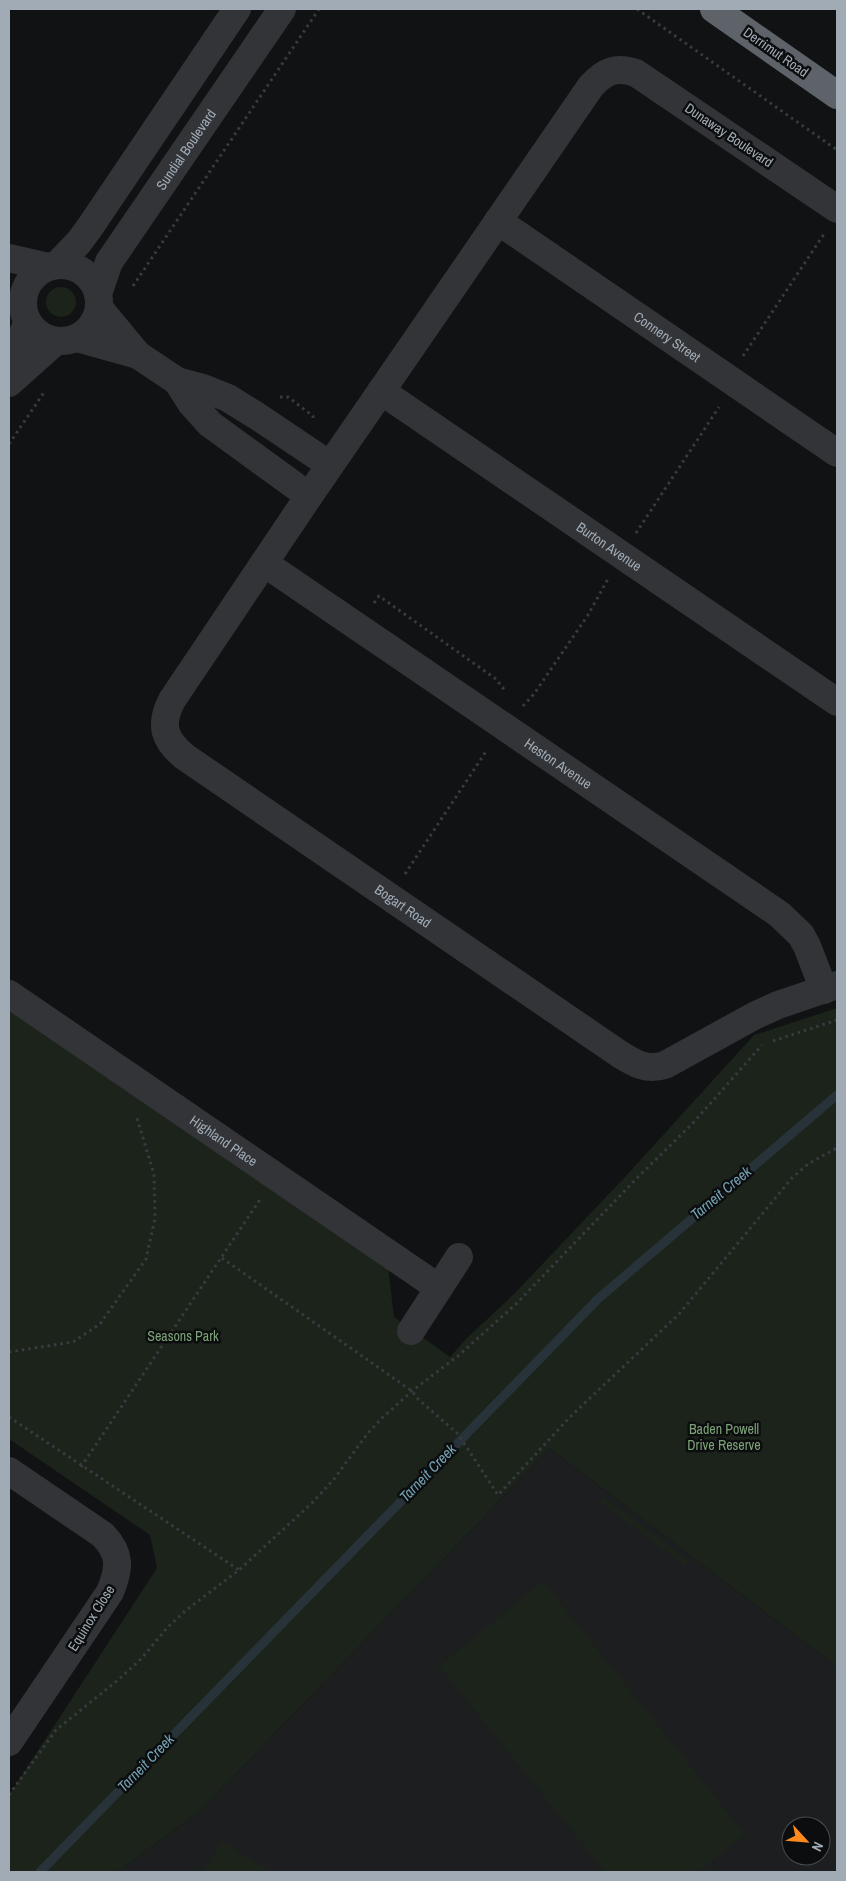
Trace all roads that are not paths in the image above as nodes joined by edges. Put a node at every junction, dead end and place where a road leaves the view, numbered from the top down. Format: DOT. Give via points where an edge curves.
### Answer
graph roads {
  1 [pos="237,9"];
  2 [pos="282,9"];
  3 [pos="714,9"];
  4 [pos="837,95"];
  5 [pos="837,209"];
  6 [pos="498,221"];
  7 [pos="9,258"];
  8 [pos="53,266"];
  9 [pos="9,279"];
  10 [pos="99,301"];
  11 [pos="26,315"];
  12 [pos="66,339"];
  13 [pos="138,355"];
  14 [pos="9,365"];
  15 [pos="177,381"];
  16 [pos="9,383"];
  17 [pos="381,391"];
  18 [pos="257,416"];
  19 [pos="237,445"];
  20 [pos="837,453"];
  21 [pos="330,466"];
  22 [pos="309,496"];
  23 [pos="264,563"];
  24 [pos="837,702"];
  25 [pos="830,987"];
  26 [pos="9,994"];
  27 [pos="459,1258"];
  28 [pos="438,1288"];
  29 [pos="411,1331"];
  30 [pos="9,1471"];
  31 [pos="9,1742"];
  1 -- 8 [label="street" via="90,227"];
  2 -- 10 [label="street, Sundial Boulevard" via="109,262"];
  3 -- 4 [label="highway, Derrimut Road"];
  5 -- 6 [label="street, Dunaway Boulevard" via="647,79 626,69 618,69 608,71 591,86"];
  6 -- 17 [label="street"];
  6 -- 20 [label="street, Connery Street"];
  7 -- 8 [label="street"];
  8 -- 10 [label="street" via="68,265 83,272 94,284"];
  8 -- 11 [label="street" via="37,273 28,283 23,295"];
  9 -- 11 [label="street"];
  10 -- 12 [label="street" via="95,320 87,331"];
  10 -- 13 [label="street"];
  11 -- 12 [label="street" via="35,331 45,338"];
  11 -- 14 [label="street"];
  12 -- 13 [label="street"];
  12 -- 16 [label="street"];
  13 -- 15 [label="street"];
  15 -- 18 [label="street" via="228,398"];
  15 -- 19 [label="street" via="210,424"];
  17 -- 21 [label="street"];
  17 -- 24 [label="street, Burton Avenue"];
  18 -- 19 [label="street"];
  18 -- 21 [label="street"];
  19 -- 22 [label="street"];
  21 -- 22 [label="street"];
  22 -- 23 [label="street"];
  23 -- 25 [label="street, Heston Avenue" via="779,914 801,935"];
  23 -- 25 [label="street, Bogart Road" via="169,706 164,721 168,740 175,749 618,1053 642,1066 665,1065 754,1016"];
  26 -- 28 [label="street, Highland Place"];
  27 -- 28 [label="street"];
  28 -- 29 [label="street"];
  30 -- 31 [label="street, Equinox Close" via="102,1535 111,1544 118,1566 110,1592"];
}
